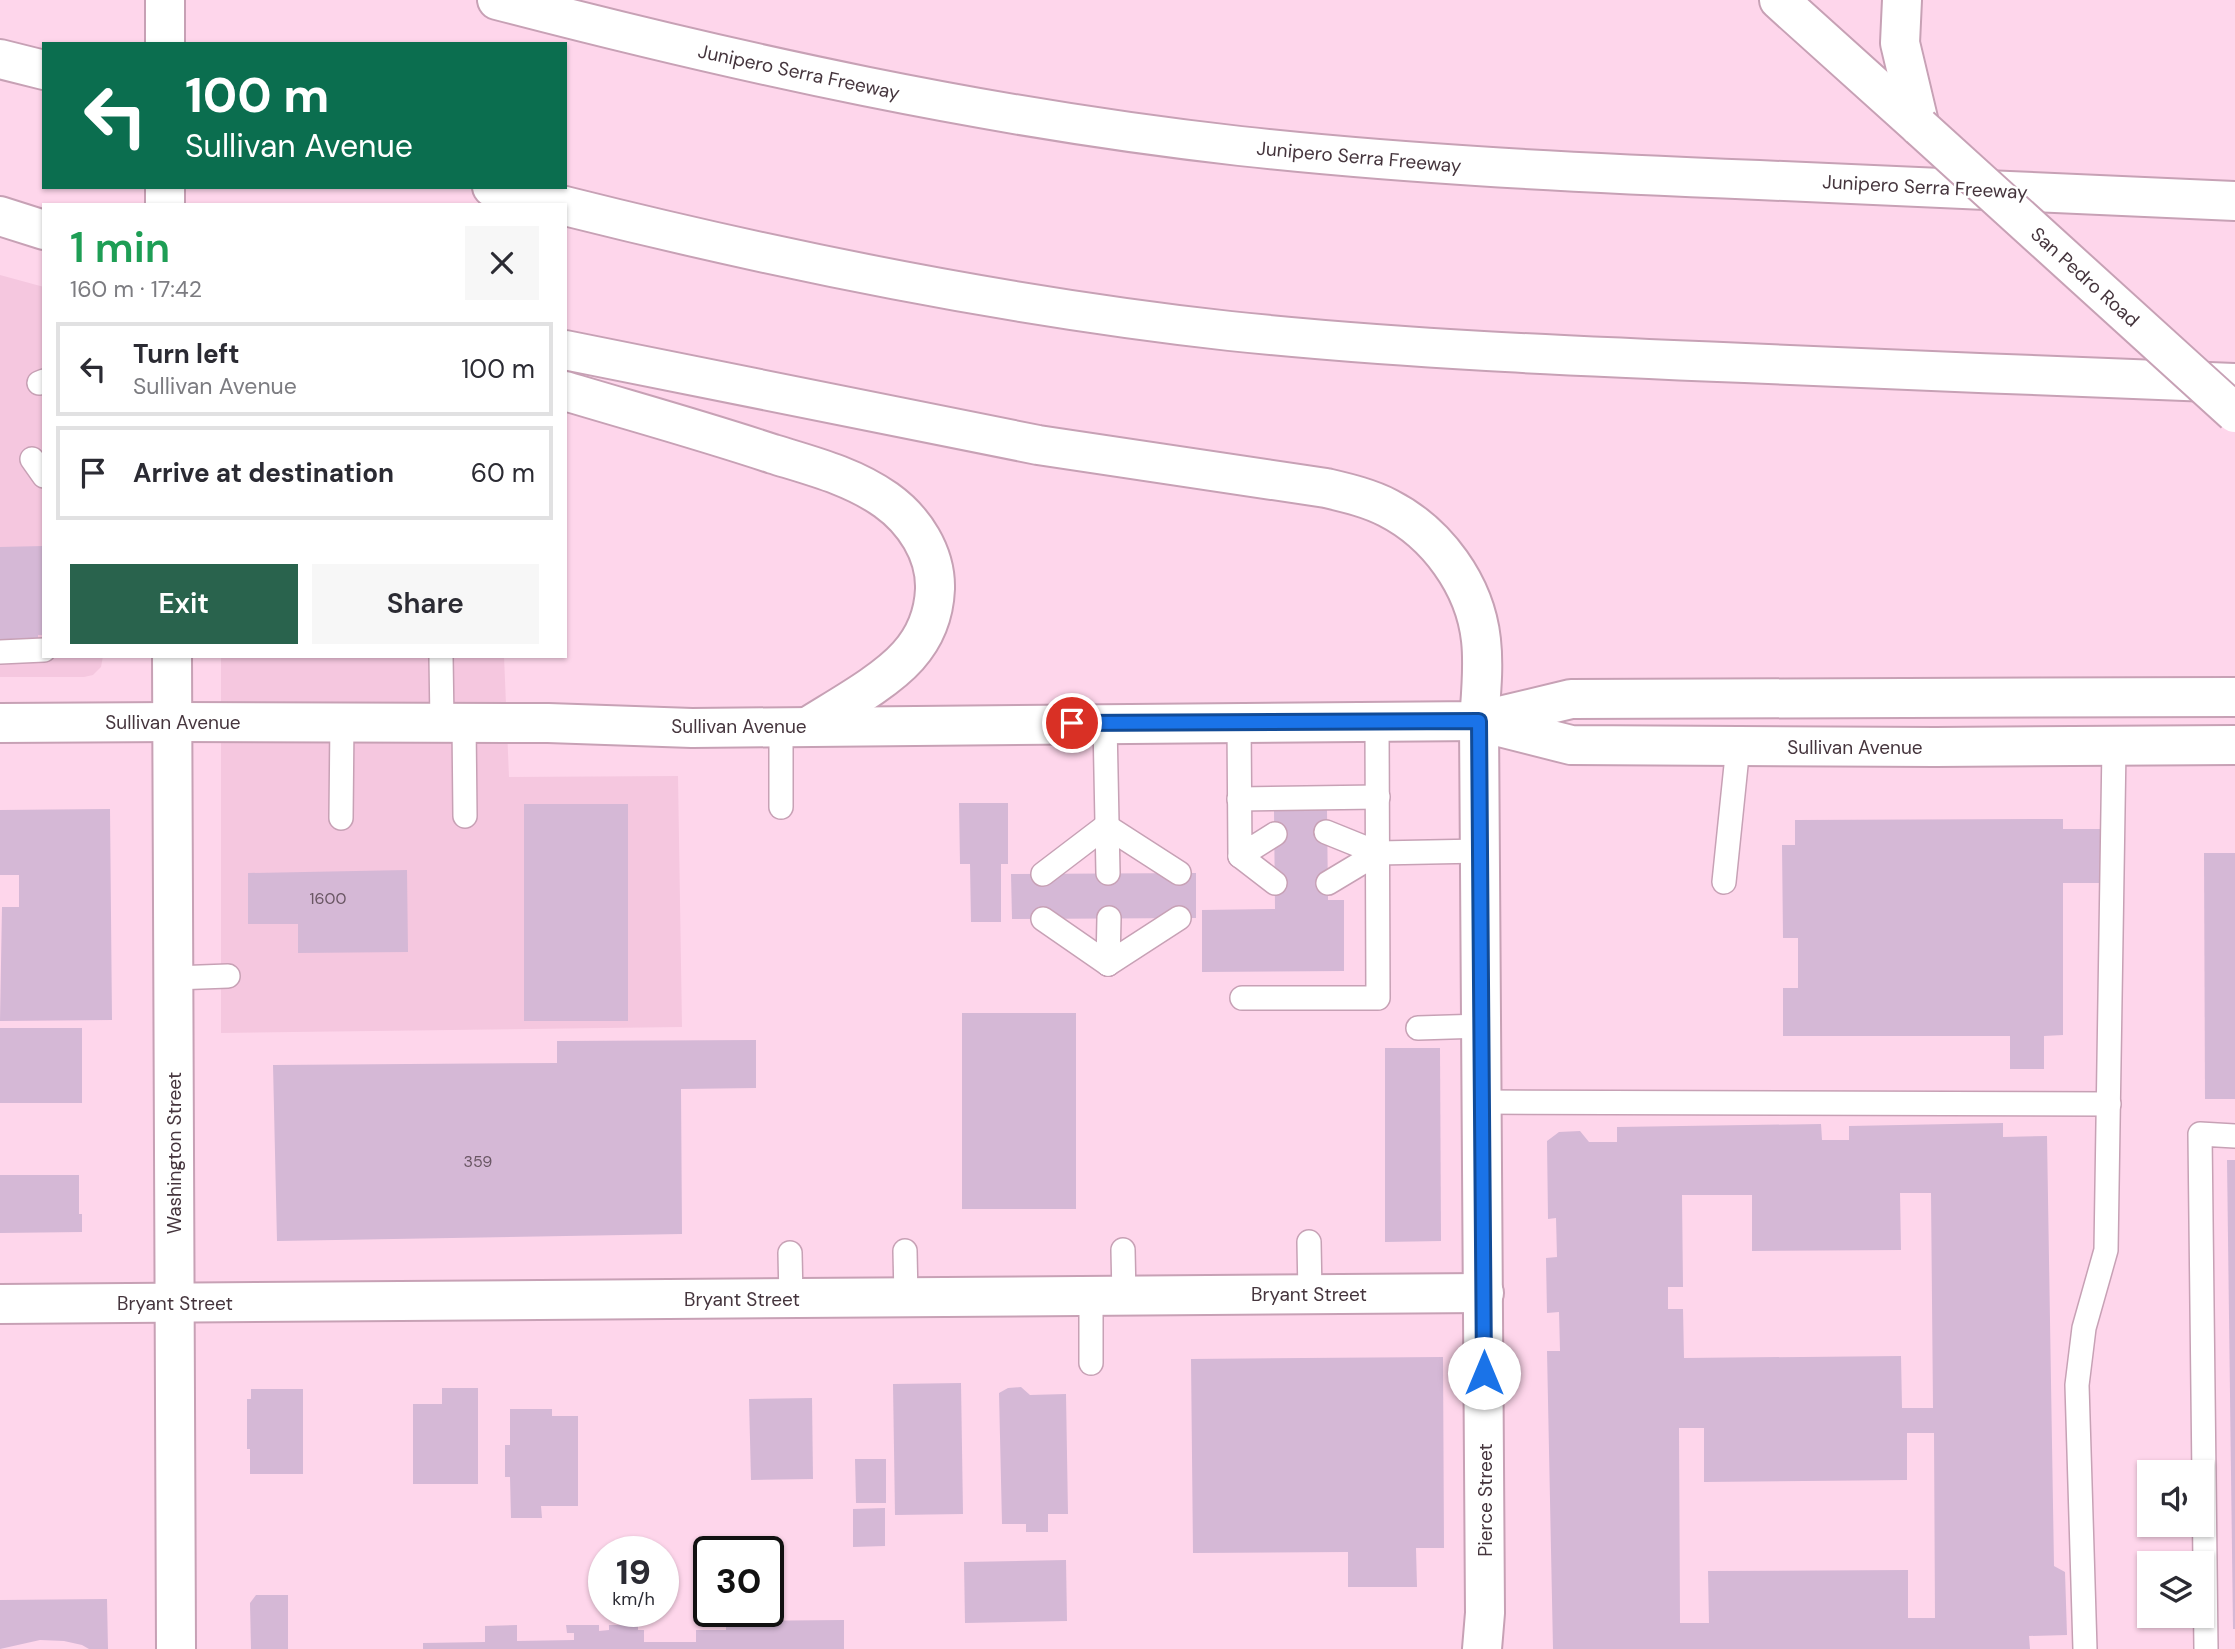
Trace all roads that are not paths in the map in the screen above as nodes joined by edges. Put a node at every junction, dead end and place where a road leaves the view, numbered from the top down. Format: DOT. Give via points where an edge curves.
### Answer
graph roads {
  1 [pos="165,0"];
  2 [pos="497,0"];
  3 [pos="1791,10"];
  4 [pos="1901,10"];
  5 [pos="165,42"];
  6 [pos="0,59"];
  7 [pos="42,70"];
  8 [pos="1920,127"];
  9 [pos="500,189"];
  10 [pos="2235,201"];
  11 [pos="555,203"];
  12 [pos="567,206"];
  13 [pos="0,207"];
  14 [pos="0,216"];
  15 [pos="42,218"];
  16 [pos="42,229"];
  17 [pos="567,351"];
  18 [pos="2235,383"];
  19 [pos="567,392"];
  20 [pos="2235,413"];
  21 [pos="42,650"];
  22 [pos="0,652"];
  23 [pos="173,658"];
  24 [pos="441,658"];
  25 [pos="2235,697"];
  26 [pos="1479,721"];
  27 [pos="174,722"];
  28 [pos="342,722"];
  29 [pos="1239,722"];
  30 [pos="1377,722"];
  31 [pos="0,723"];
  32 [pos="453,723"];
  33 [pos="1105,723"];
  34 [pos="795,727"];
  35 [pos="1738,746"];
  36 [pos="2235,746"];
  37 [pos="2114,747"];
  38 [pos="1378,797"];
  39 [pos="1240,799"];
  40 [pos="781,807"];
  41 [pos="465,816"];
  42 [pos="341,818"];
  43 [pos="1106,825"];
  44 [pos="1326,832"];
  45 [pos="1275,834"];
  46 [pos="1481,851"];
  47 [pos="1378,853"];
  48 [pos="1240,856"];
  49 [pos="1068,873"];
  50 [pos="1108,873"];
  51 [pos="1149,873"];
  52 [pos="1180,873"];
  53 [pos="1043,874"];
  54 [pos="1724,882"];
  55 [pos="1275,883"];
  56 [pos="1328,883"];
  57 [pos="1109,918"];
  58 [pos="1149,918"];
  59 [pos="1180,918"];
  60 [pos="1043,919"];
  61 [pos="1067,919"];
  62 [pos="1108,964"];
  63 [pos="228,976"];
  64 [pos="174,978"];
  65 [pos="1242,998"];
  66 [pos="1482,1026"];
  67 [pos="1418,1028"];
  68 [pos="1482,1102"];
  69 [pos="2109,1104"];
  70 [pos="2235,1136"];
  71 [pos="1309,1242"];
  72 [pos="1123,1250"];
  73 [pos="905,1251"];
  74 [pos="790,1253"];
  75 [pos="1484,1293"];
  76 [pos="1310,1294"];
  77 [pos="1107,1296"];
  78 [pos="906,1297"];
  79 [pos="790,1298"];
  80 [pos="175,1303"];
  81 [pos="0,1304"];
  82 [pos="1091,1363"];
  83 [pos="176,1649"];
  84 [pos="1482,1649"];
  85 [pos="2085,1649"];
  86 [pos="2206,1649"];
  1 -- 5 [label="main road"];
  2 -- 10 [label="main road, Junipero Serra Freeway" via="882,91 1059,122 1238,146 1503,169"];
  3 -- 8 [label="main road, San Pedro Road"];
  4 -- 8 [label="main road" via="1900,43"];
  6 -- 7 [label="main road"];
  8 -- 20 [label="main road, San Pedro Road, bridge"];
  9 -- 11 [label="main road"];
  12 -- 18 [label="main road" via="750,251 957,292 1229,331 1505,353"];
  13 -- 15 [label="main road"];
  14 -- 16 [label="main road"];
  17 -- 26 [label="main road, Pierce Street" via="1015,441 1326,488 1369,500 1423,531 1462,580 1481,640"];
  19 -- 34 [label="main road" via="837,474 886,500 908,520 927,548 935,576 934,606 924,634 906,659 883,677"];
  21 -- 22 [label="lane"];
  23 -- 27 [label="main road, Washington Street"];
  24 -- 32 [label="lane"];
  25 -- 26 [label="main road, Sullivan Avenue" via="1571,699"];
  26 -- 30 [label="main road, Sullivan Avenue"];
  26 -- 35 [label="main road, Sullivan Avenue" via="1571,745"];
  26 -- 46 [label="main road, Pierce Street"];
  27 -- 28 [label="main road, Sullivan Avenue"];
  27 -- 31 [label="main road, Sullivan Avenue"];
  27 -- 64 [label="main road, Washington Street"];
  28 -- 32 [label="main road, Sullivan Avenue"];
  28 -- 42 [label="lane"];
  29 -- 30 [label="main road, Sullivan Avenue"];
  29 -- 33 [label="main road, Sullivan Avenue"];
  29 -- 39 [label="lane"];
  30 -- 38 [label="lane"];
  32 -- 34 [label="main road, Sullivan Avenue"];
  32 -- 41 [label="lane"];
  33 -- 34 [label="main road, Sullivan Avenue"];
  33 -- 43 [label="lane"];
  34 -- 40 [label="lane"];
  35 -- 37 [label="main road, Sullivan Avenue"];
  35 -- 54 [label="lane"];
  36 -- 37 [label="main road, Sullivan Avenue"];
  37 -- 69 [label="lane"];
  38 -- 39 [label="lane"];
  38 -- 47 [label="lane"];
  39 -- 48 [label="lane"];
  43 -- 49 [label="lane"];
  43 -- 50 [label="lane"];
  43 -- 51 [label="lane"];
  43 -- 52 [label="lane"];
  43 -- 53 [label="lane"];
  44 -- 47 [label="lane"];
  45 -- 48 [label="lane"];
  46 -- 47 [label="lane"];
  46 -- 66 [label="main road, Pierce Street"];
  47 -- 56 [label="lane"];
  47 -- 65 [label="lane" via="1378,998"];
  48 -- 55 [label="lane"];
  57 -- 62 [label="lane"];
  58 -- 62 [label="lane"];
  59 -- 62 [label="lane"];
  60 -- 62 [label="lane"];
  61 -- 62 [label="lane"];
  63 -- 64 [label="lane"];
  64 -- 80 [label="main road, Washington Street"];
  66 -- 67 [label="lane"];
  66 -- 68 [label="main road, Pierce Street"];
  68 -- 69 [label="lane"];
  68 -- 75 [label="main road, Pierce Street"];
  69 -- 85 [label="lane" via="2106,1250 2084,1328 2077,1385"];
  70 -- 86 [label="lane" via="2200,1133"];
  71 -- 76 [label="lane"];
  72 -- 77 [label="lane"];
  73 -- 78 [label="lane"];
  74 -- 79 [label="lane"];
  75 -- 76 [label="main road, Bryant Street"];
  75 -- 84 [label="main road, Pierce Street"];
  76 -- 77 [label="main road, Bryant Street"];
  77 -- 78 [label="main road, Bryant Street"];
  77 -- 82 [label="lane"];
  78 -- 79 [label="main road, Bryant Street"];
  79 -- 80 [label="main road, Bryant Street"];
  80 -- 81 [label="main road, Bryant Street"];
  80 -- 83 [label="main road, Washington Street"];
}
